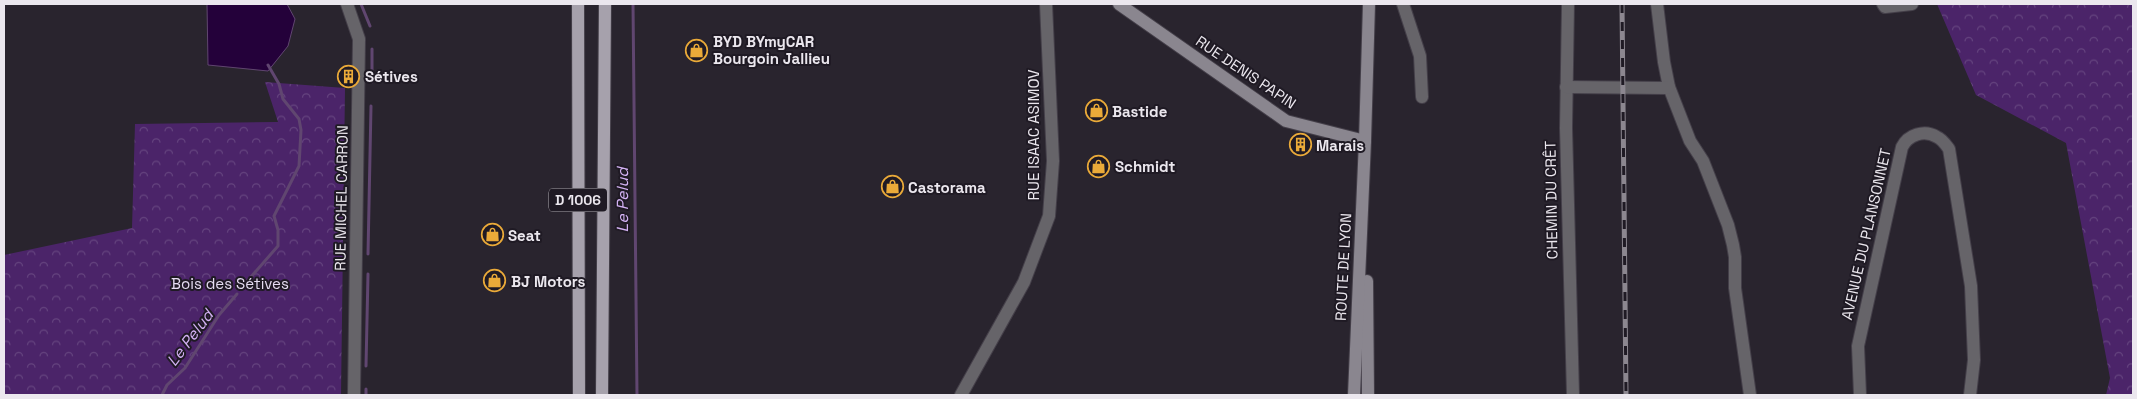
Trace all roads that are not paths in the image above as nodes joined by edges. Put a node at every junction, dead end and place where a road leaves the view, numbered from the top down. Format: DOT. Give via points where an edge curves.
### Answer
graph roads {
  1 [pos="348,4"];
  2 [pos="578,4"];
  3 [pos="605,4"];
  4 [pos="1046,4"];
  5 [pos="1119,4"];
  6 [pos="1369,4"];
  7 [pos="1403,4"];
  8 [pos="1568,4"];
  9 [pos="1657,4"];
  10 [pos="1883,4"];
  11 [pos="1912,4"];
  12 [pos="1566,87"];
  13 [pos="1669,87"];
  14 [pos="1422,97"];
  15 [pos="1366,141"];
  16 [pos="354,395"];
  17 [pos="579,395"];
  18 [pos="602,395"];
  19 [pos="961,395"];
  20 [pos="1354,395"];
  21 [pos="1368,395"];
  22 [pos="1573,395"];
  23 [pos="1750,395"];
  24 [pos="1860,395"];
  25 [pos="1970,395"];
  1 -- 16 [label="street, RUE MICHEL CARRON" via="359,40"];
  2 -- 17 [label="main road, D 1006"];
  3 -- 18 [label="main road, D 1006"];
  4 -- 19 [label="street, RUE ISAAC ASIMOV" via="1053,161 1049,216 1024,282"];
  5 -- 15 [label="main road, RUE DENIS PAPIN" via="1286,121"];
  6 -- 15 [label="main road, ROUTE DE LYON"];
  7 -- 14 [label="street" via="1420,56"];
  8 -- 12 [label="street, CHEMIN DU CRÊT"];
  9 -- 13 [label="street"];
  10 -- 11 [label="street" via="1886,7"];
  12 -- 13 [label="street"];
  12 -- 22 [label="street, CHEMIN DU CRÊT"];
  13 -- 23 [label="street" via="1690,141 1703,160 1728,225 1735,257 1736,297"];
  15 -- 20 [label="main road, ROUTE DE LYON"];
  15 -- 21 [label="main road, ROUTE DE LYON"];
  24 -- 25 [label="street, AVENUE DU PLANSONNET" via="1858,346 1902,147 1906,139 1920,133 1937,136 1949,149 1972,286 1974,360"];
}
